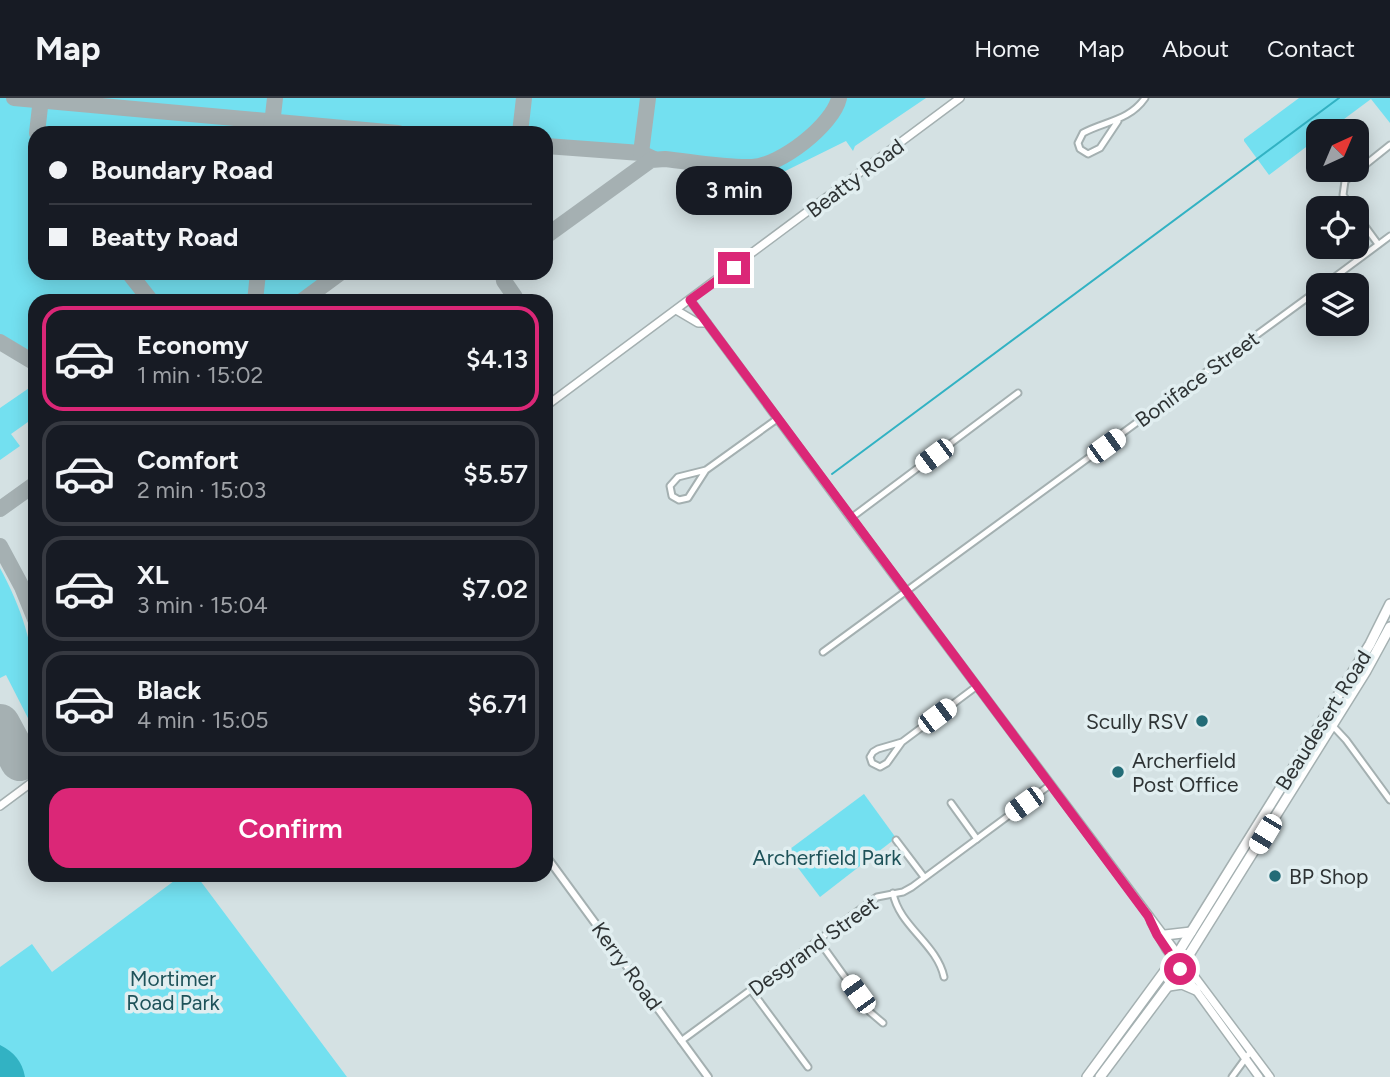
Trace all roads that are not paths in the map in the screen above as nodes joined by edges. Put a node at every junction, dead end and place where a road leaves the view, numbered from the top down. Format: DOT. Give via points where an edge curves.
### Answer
graph roads {
  1 [pos="960,98"];
  2 [pos="1145,98"];
  3 [pos="1118,121"];
  4 [pos="1390,145"];
  5 [pos="1344,196"];
  6 [pos="1369,232"];
  7 [pos="1390,236"];
  8 [pos="1378,244"];
  9 [pos="1340,273"];
  10 [pos="1306,299"];
  11 [pos="690,300"];
  12 [pos="676,310"];
  13 [pos="707,323"];
  14 [pos="1018,393"];
  15 [pos="553,401"];
  16 [pos="777,419"];
  17 [pos="706,470"];
  18 [pos="850,519"];
  19 [pos="906,592"];
  20 [pos="1390,604"];
  21 [pos="1390,628"];
  22 [pos="823,652"];
  23 [pos="977,686"];
  24 [pos="1324,718"];
  25 [pos="1332,725"];
  26 [pos="902,742"];
  27 [pos="28,785"];
  28 [pos="1050,785"];
  29 [pos="1390,800"];
  30 [pos="951,803"];
  31 [pos="0,806"];
  32 [pos="977,839"];
  33 [pos="896,840"];
  34 [pos="553,866"];
  35 [pos="924,877"];
  36 [pos="894,893"];
  37 [pos="1149,919"];
  38 [pos="1191,932"];
  39 [pos="1165,934"];
  40 [pos="819,940"];
  41 [pos="1176,957"];
  42 [pos="1182,965"];
  43 [pos="944,977"];
  44 [pos="1168,986"];
  45 [pos="751,990"];
  46 [pos="1196,990"];
  47 [pos="883,1023"];
  48 [pos="681,1041"];
  49 [pos="1251,1051"];
  50 [pos="1246,1058"];
  51 [pos="808,1067"];
  52 [pos="708,1077"];
  53 [pos="1087,1077"];
  54 [pos="1100,1077"];
  55 [pos="1232,1077"];
  56 [pos="1259,1077"];
  57 [pos="1270,1077"];
  1 -- 11 [label="main road, Beatty Road"];
  2 -- 3 [label="street"];
  3 -- 3 [label="street" via="1097,152 1088,154 1080,149 1083,133"];
  4 -- 5 [label="street" via="1351,175 1342,188"];
  6 -- 8 [label="street"];
  7 -- 8 [label="street"];
  8 -- 9 [label="street"];
  10 -- 19 [label="street, Boniface Street"];
  11 -- 12 [label="main road, Beatty Road"];
  11 -- 13 [label="main road"];
  12 -- 13 [label="main road"];
  12 -- 15 [label="main road, Beatty Road"];
  13 -- 16 [label="main road"];
  14 -- 18 [label="street"];
  16 -- 17 [label="street"];
  16 -- 18 [label="main road"];
  17 -- 17 [label="street" via="688,498 672,496 674,480"];
  18 -- 19 [label="main road"];
  19 -- 22 [label="street, Boniface Street"];
  19 -- 23 [label="main road"];
  20 -- 24 [label="highway, Beaudesert Road"];
  21 -- 25 [label="highway, Beaudesert Road"];
  23 -- 26 [label="street"];
  23 -- 28 [label="main road"];
  24 -- 25 [label="street"];
  24 -- 38 [label="highway, Beaudesert Road"];
  25 -- 29 [label="street"];
  25 -- 42 [label="highway, Beaudesert Road"];
  26 -- 26 [label="street" via="884,765 872,763 875,751"];
  27 -- 31 [label="main road"];
  28 -- 32 [label="street, Desgrand Street"];
  28 -- 37 [label="main road"];
  30 -- 32 [label="street"];
  32 -- 35 [label="street, Desgrand Street"];
  33 -- 35 [label="street"];
  34 -- 48 [label="street, Kerry Road"];
  35 -- 36 [label="street, Desgrand Street"];
  36 -- 40 [label="street, Desgrand Street" via="877,897"];
  36 -- 43 [label="street" via="898,908 939,963"];
  37 -- 39 [label="main road"];
  37 -- 41 [label="main road"];
  38 -- 39 [label="highway"];
  38 -- 41 [label="highway, Beaudesert Road"];
  39 -- 41 [label="main road"];
  40 -- 45 [label="street, Desgrand Street"];
  40 -- 47 [label="street" via="870,1012"];
  41 -- 42 [label="main road"];
  41 -- 53 [label="highway, Beaudesert Road"];
  42 -- 44 [label="highway, Beaudesert Road"];
  42 -- 46 [label="main road"];
  42 -- 49 [label="main road"];
  44 -- 46 [label="highway" via="1182,984"];
  44 -- 54 [label="highway, Beaudesert Road"];
  45 -- 48 [label="street, Desgrand Street"];
  45 -- 51 [label="street"];
  46 -- 50 [label="main road"];
  48 -- 52 [label="street, Kerry Road"];
  49 -- 50 [label="street"];
  49 -- 57 [label="main road"];
  50 -- 55 [label="street"];
  50 -- 56 [label="main road"];
}
